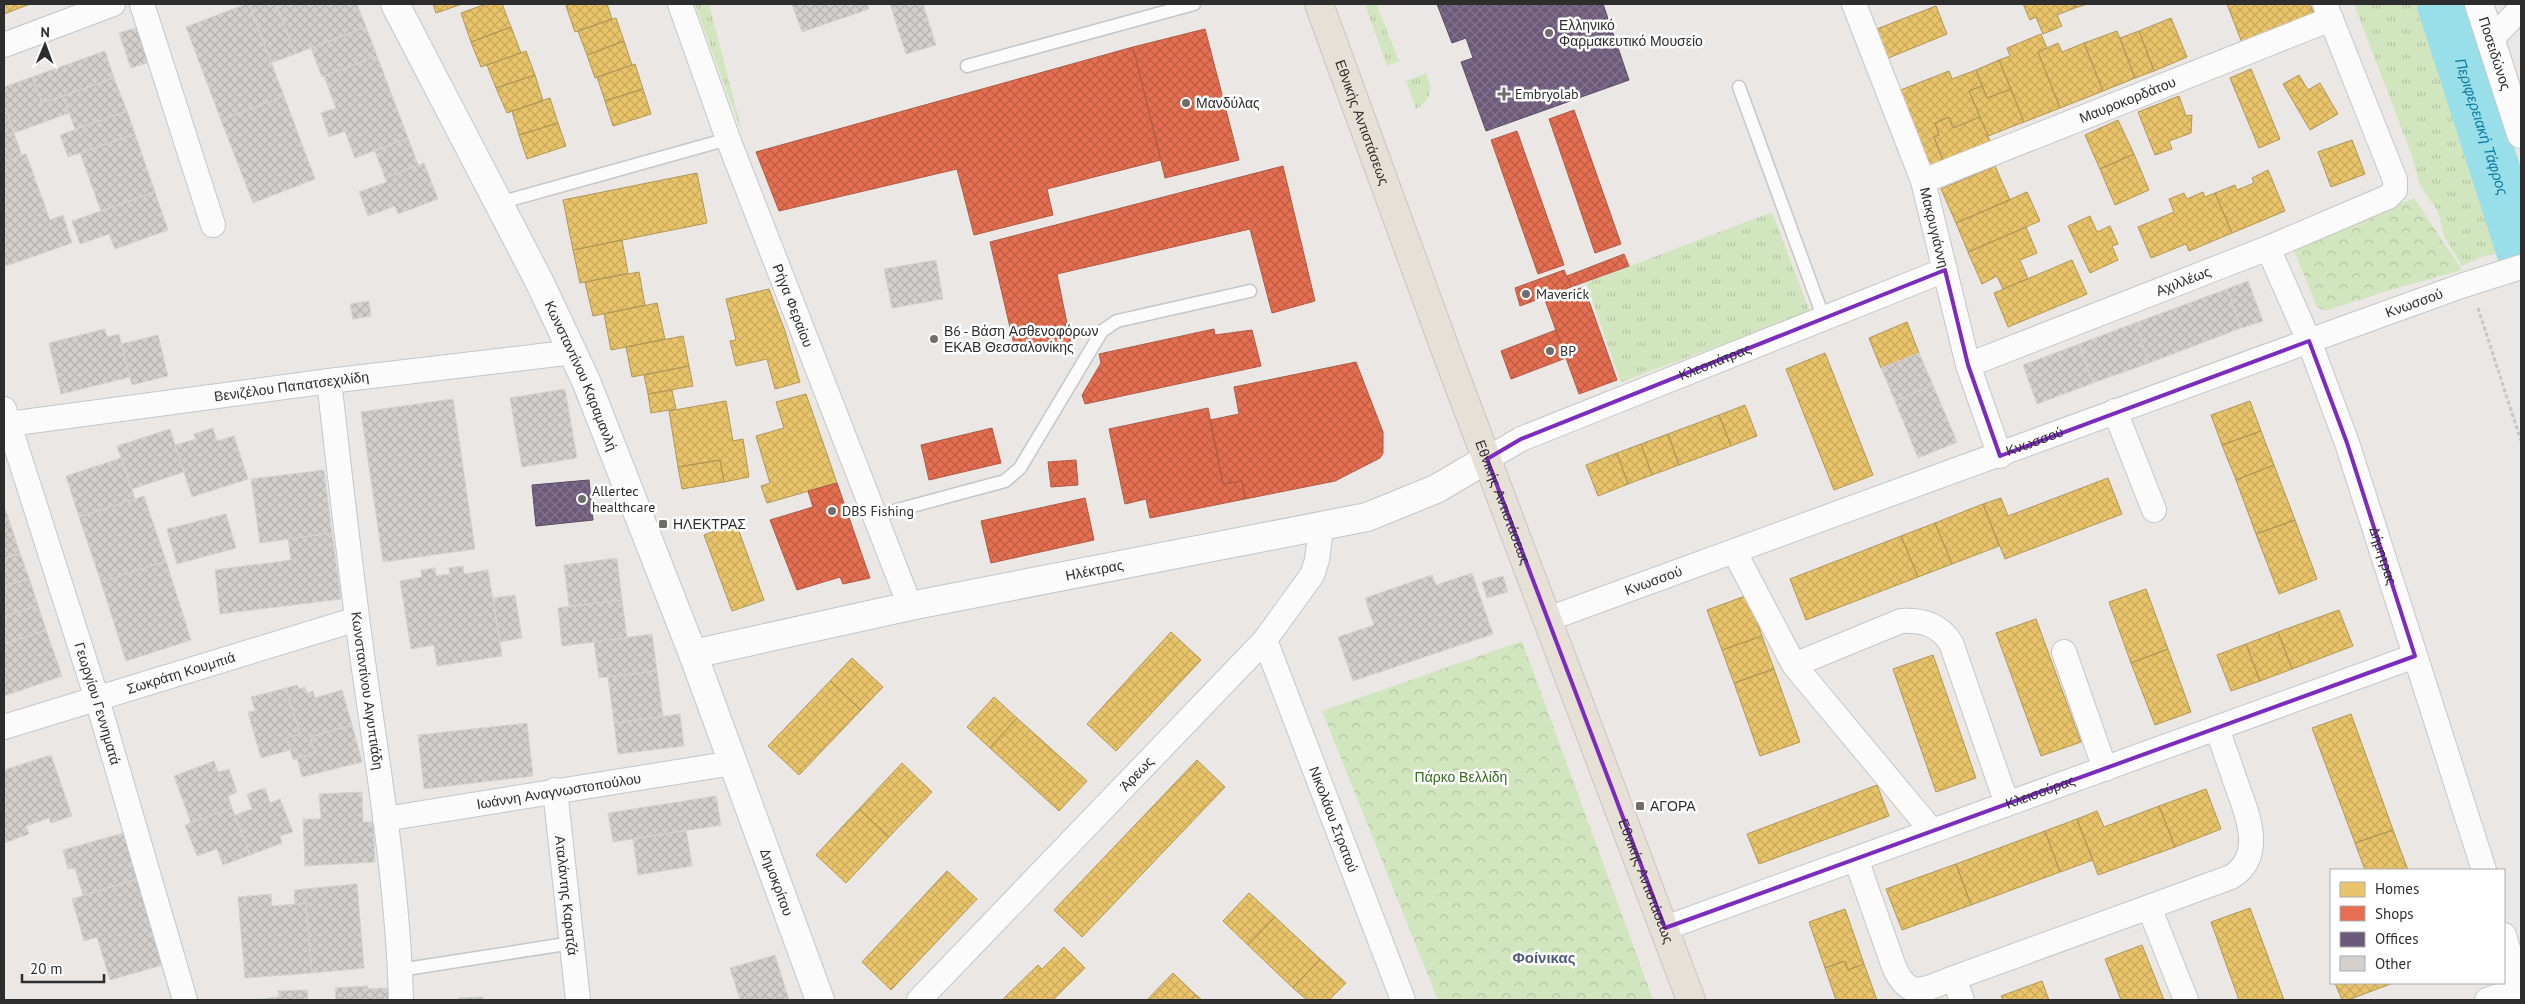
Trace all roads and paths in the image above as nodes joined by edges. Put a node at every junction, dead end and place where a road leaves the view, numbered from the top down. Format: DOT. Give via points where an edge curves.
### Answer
graph roads {
  1 [pos="113,4"];
  2 [pos="142,4"];
  3 [pos="395,4"];
  4 [pos="680,4"];
  5 [pos="1194,4"];
  6 [pos="1319,4"];
  7 [pos="1855,4"];
  8 [pos="2479,4"];
  9 [pos="2521,8"];
  10 [pos="2328,12"];
  11 [pos="2490,41"];
  12 [pos="4,44"];
  13 [pos="967,66"];
  14 [pos="1739,86"];
  15 [pos="2521,134"];
  16 [pos="728,139"];
  17 [pos="1923,181"];
  18 [pos="499,203"];
  19 [pos="213,225"];
  20 [pos="2268,248"];
  21 [pos="2521,267"];
  22 [pos="1945,270"];
  23 [pos="2465,285"];
  24 [pos="1250,291"];
  25 [pos="1824,319"];
  26 [pos="2309,341"];
  27 [pos="574,352"];
  28 [pos="1968,364"];
  29 [pos="329,381"];
  30 [pos="2115,411"];
  31 [pos="6,416"];
  32 [pos="2521,441"];
  33 [pos="2000,456"];
  34 [pos="1487,460"];
  35 [pos="2154,510"];
  36 [pos="875,516"];
  37 [pos="1321,527"];
  38 [pos="1734,550"];
  39 [pos="910,606"];
  40 [pos="357,619"];
  41 [pos="1548,619"];
  42 [pos="1265,640"];
  43 [pos="2064,652"];
  44 [pos="692,654"];
  45 [pos="2415,656"];
  46 [pos="1794,665"];
  47 [pos="97,699"];
  48 [pos="4,728"];
  49 [pos="2217,728"];
  50 [pos="733,763"];
  51 [pos="2105,769"];
  52 [pos="555,790"];
  53 [pos="2007,804"];
  54 [pos="385,818"];
  55 [pos="1932,831"];
  56 [pos="1856,859"];
  57 [pos="2484,869"];
  58 [pos="2149,907"];
  59 [pos="1664,928"];
  60 [pos="2505,938"];
  61 [pos="572,943"];
  62 [pos="400,970"];
  63 [pos="1954,978"];
  64 [pos="2521,991"];
  65 [pos="1398,998"];
  66 [pos="185,1000"];
  67 [pos="401,1000"];
  68 [pos="578,1000"];
  69 [pos="820,1000"];
  70 [pos="919,1000"];
  71 [pos="1691,1000"];
  72 [pos="1962,1000"];
  73 [pos="2186,1000"];
  74 [pos="2487,1000"];
  1 -- 12 [label="street"];
  2 -- 19 [label="street"];
  3 -- 18 [label="main road, Κωνσταντίνου Καραμανλή"];
  4 -- 16 [label="street, Ρήγα Φεραίου"];
  5 -- 13 [label="lane"];
  6 -- 34 [label="main road, Εθνικής Αντιστάσεως"];
  7 -- 17 [label="street, Μακρυγιάννη"];
  8 -- 11 [label="main road, Ποσειδώνος"];
  9 -- 11 [label="street"];
  10 -- 17 [label="street, Μαυροκορδάτου"];
  10 -- 20 [label="street, Αχιλλέως" via="2395,180 2395,190 2388,197"];
  11 -- 15 [label="main road, Ποσειδώνος"];
  14 -- 25 [label="lane"];
  16 -- 18 [label="lane"];
  16 -- 36 [label="street, Ρήγα Φεραίου"];
  17 -- 22 [label="street, Μακρυγιάννη"];
  18 -- 27 [label="main road, Κωνσταντίνου Καραμανλή"];
  20 -- 26 [label="street, Δήμητρας"];
  20 -- 28 [label="street, Αχιλλέως"];
  21 -- 23 [label="street, Κνωσσού"];
  22 -- 25 [label="street, Κλεοπάτρας"];
  22 -- 28 [label="street, Μακρυγιάννη"];
  23 -- 26 [label="street, Κνωσσού"];
  23 -- 32 [label="path"];
  24 -- 36 [label="lane" via="1117,321 1102,331 1020,468 1005,482"];
  25 -- 34 [label="street, Κλεοπάτρας" via="1521,439"];
  26 -- 30 [label="street, Κνωσσού"];
  26 -- 45 [label="street, Δήμητρας" via="2347,443"];
  27 -- 29 [label="street, Βενιζέλου Παπατσεχιλίδη"];
  27 -- 44 [label="main road, Κωνσταντίνου Καραμανλή"];
  28 -- 33 [label="street, Μακρυγιάννη"];
  29 -- 31 [label="street, Βενιζέλου Παπατσεχιλίδη"];
  29 -- 40 [label="street, Κωνσταντίνου Αιγυπτιάδη"];
  30 -- 33 [label="street, Κνωσσού"];
  30 -- 35 [label="street"];
  31 -- 47 [label="street, Γεωργίου Γεννηματά"];
  33 -- 38 [label="street, Κνωσσού"];
  34 -- 37 [label="main road, Ηλέκτρας" via="1390,510"];
  34 -- 41 [label="main road, Εθνικής Αντιστάσεως"];
  36 -- 39 [label="street, Ρήγα Φεραίου"];
  37 -- 39 [label="main road, Ηλέκτρας"];
  37 -- 42 [label="street, Άρεως" via="1318,560 1312,575"];
  38 -- 41 [label="street, Κνωσσού"];
  38 -- 46 [label="street"];
  39 -- 44 [label="main road, Ηλέκτρας"];
  40 -- 47 [label="street, Σωκράτη Κουμπιά"];
  40 -- 54 [label="street, Κωνσταντίνου Αιγυπτιάδη"];
  41 -- 59 [label="main road, Εθνικής Αντιστάσεως"];
  42 -- 65 [label="street, Νικολάου Στρατού"];
  42 -- 70 [label="street, Άρεως"];
  43 -- 51 [label="street"];
  44 -- 50 [label="main road, Κωνσταντίνου Καραμανλή"];
  45 -- 49 [label="street, Κλεισούρας"];
  45 -- 57 [label="street, Δήμητρας"];
  46 -- 53 [label="street" via="1901,621 1917,621 1944,632 1951,643"];
  46 -- 55 [label="street"];
  47 -- 48 [label="street, Σωκράτη Κουμπιά"];
  47 -- 66 [label="street, Γεωργίου Γεννηματά"];
  49 -- 51 [label="street, Κλεισούρας"];
  49 -- 58 [label="street" via="2250,822 2250,855 2239,872 2231,877"];
  50 -- 52 [label="street, Ιωάννη Αναγνωστοπούλου"];
  50 -- 69 [label="main road, Δημοκρίτου"];
  51 -- 53 [label="street, Κλεισούρας"];
  52 -- 54 [label="street, Ιωάννη Αναγνωστοπούλου"];
  52 -- 61 [label="street, Αταλάντης Καρατζά"];
  53 -- 55 [label="street, Κλεισούρας"];
  54 -- 62 [label="street, Κωνσταντίνου Αιγυπτιάδη"];
  55 -- 56 [label="street, Κλεισούρας"];
  56 -- 59 [label="street, Κλεισούρας"];
  56 -- 63 [label="street" via="1902,982 1909,989 1918,991"];
  58 -- 63 [label="street"];
  58 -- 73 [label="street"];
  59 -- 71 [label="main road, Εθνικής Αντιστάσεως"];
  60 -- 64 [label="street"];
  61 -- 62 [label="lane"];
  61 -- 68 [label="street, Αταλάντης Καρατζά"];
  62 -- 67 [label="street, Κωνσταντίνου Αιγυπτιάδη"];
  63 -- 72 [label="street"];
  64 -- 74 [label="street"];
}
